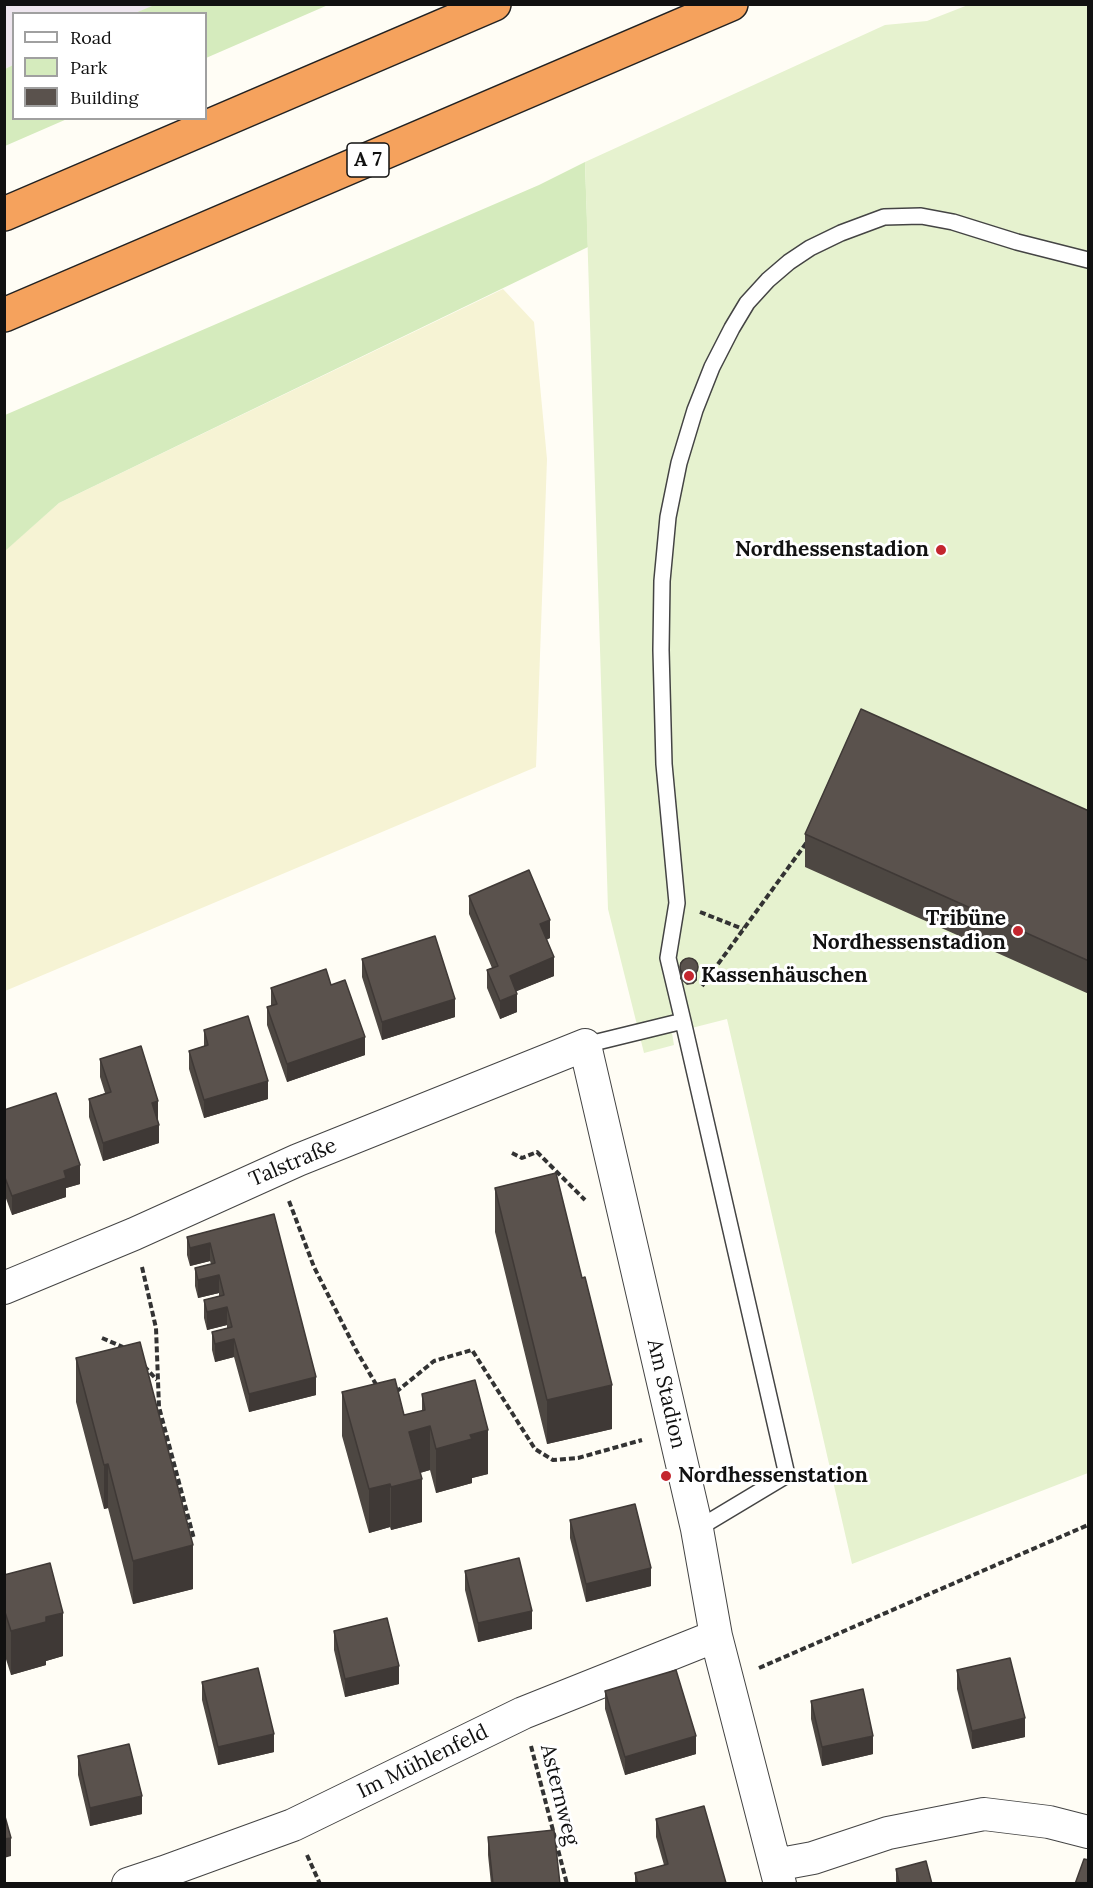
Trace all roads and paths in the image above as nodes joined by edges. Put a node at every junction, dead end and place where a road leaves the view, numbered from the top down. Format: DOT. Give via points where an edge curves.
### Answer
graph roads {
  1 [pos="494,4"];
  2 [pos="731,4"];
  3 [pos="4,214"];
  4 [pos="1089,260"];
  5 [pos="4,315"];
  6 [pos="813,838"];
  7 [pos="677,903"];
  8 [pos="743,929"];
  9 [pos="683,1021"];
  10 [pos="585,1045"];
  11 [pos="512,1153"];
  12 [pos="277,1170"];
  13 [pos="623,1210"];
  14 [pos="134,1234"];
  15 [pos="4,1288"];
  16 [pos="102,1338"];
  17 [pos="130,1351"];
  18 [pos="137,1358"];
  19 [pos="158,1381"];
  20 [pos="380,1390"];
  21 [pos="394,1394"];
  22 [pos="674,1431"];
  23 [pos="1088,1525"];
  24 [pos="697,1529"];
  25 [pos="194,1539"];
  26 [pos="716,1636"];
  27 [pos="728,1681"];
  28 [pos="523,1713"];
  29 [pos="1089,1832"];
  30 [pos="777,1874"];
  31 [pos="128,1884"];
  32 [pos="567,1884"];
  1 -- 3 [label="highway"];
  2 -- 5 [label="highway, A 7"];
  4 -- 7 [label="lane" via="953,222 921,216 884,217 810,248 768,280 747,303 712,367 695,410 668,517 661,650 664,764"];
  6 -- 8 [label="path"];
  7 -- 8 [label="path"];
  7 -- 9 [label="lane" via="668,958"];
  8 -- 9 [label="path" via="704,981"];
  9 -- 10 [label="lane"];
  9 -- 24 [label="lane" via="787,1475"];
  10 -- 12 [label="street, Talstraße"];
  10 -- 13 [label="street, Am Stadion"];
  11 -- 13 [label="path" via="522,1158 537,1152 600,1214"];
  12 -- 14 [label="street, Talstraße"];
  12 -- 20 [label="path" via="314,1267"];
  13 -- 22 [label="street, Am Stadion"];
  14 -- 15 [label="street, Talstraße"];
  14 -- 19 [label="path" via="156,1328"];
  16 -- 17 [label="path"];
  18 -- 19 [label="path"];
  19 -- 25 [label="path" via="159,1407"];
  21 -- 22 [label="path" via="434,1361 472,1350 535,1449 552,1460 578,1458"];
  22 -- 24 [label="street, Am Stadion"];
  23 -- 27 [label="path"];
  24 -- 26 [label="street, Am Stadion"];
  26 -- 27 [label="street, Am Stadion"];
  26 -- 28 [label="street, Im Mühlenfeld"];
  27 -- 30 [label="street, Am Stadion"];
  28 -- 31 [label="street, Im Mühlenfeld" via="293,1825"];
  28 -- 32 [label="path, Asternweg"];
  29 -- 30 [label="street" via="1049,1822 984,1814 888,1833"];
}
